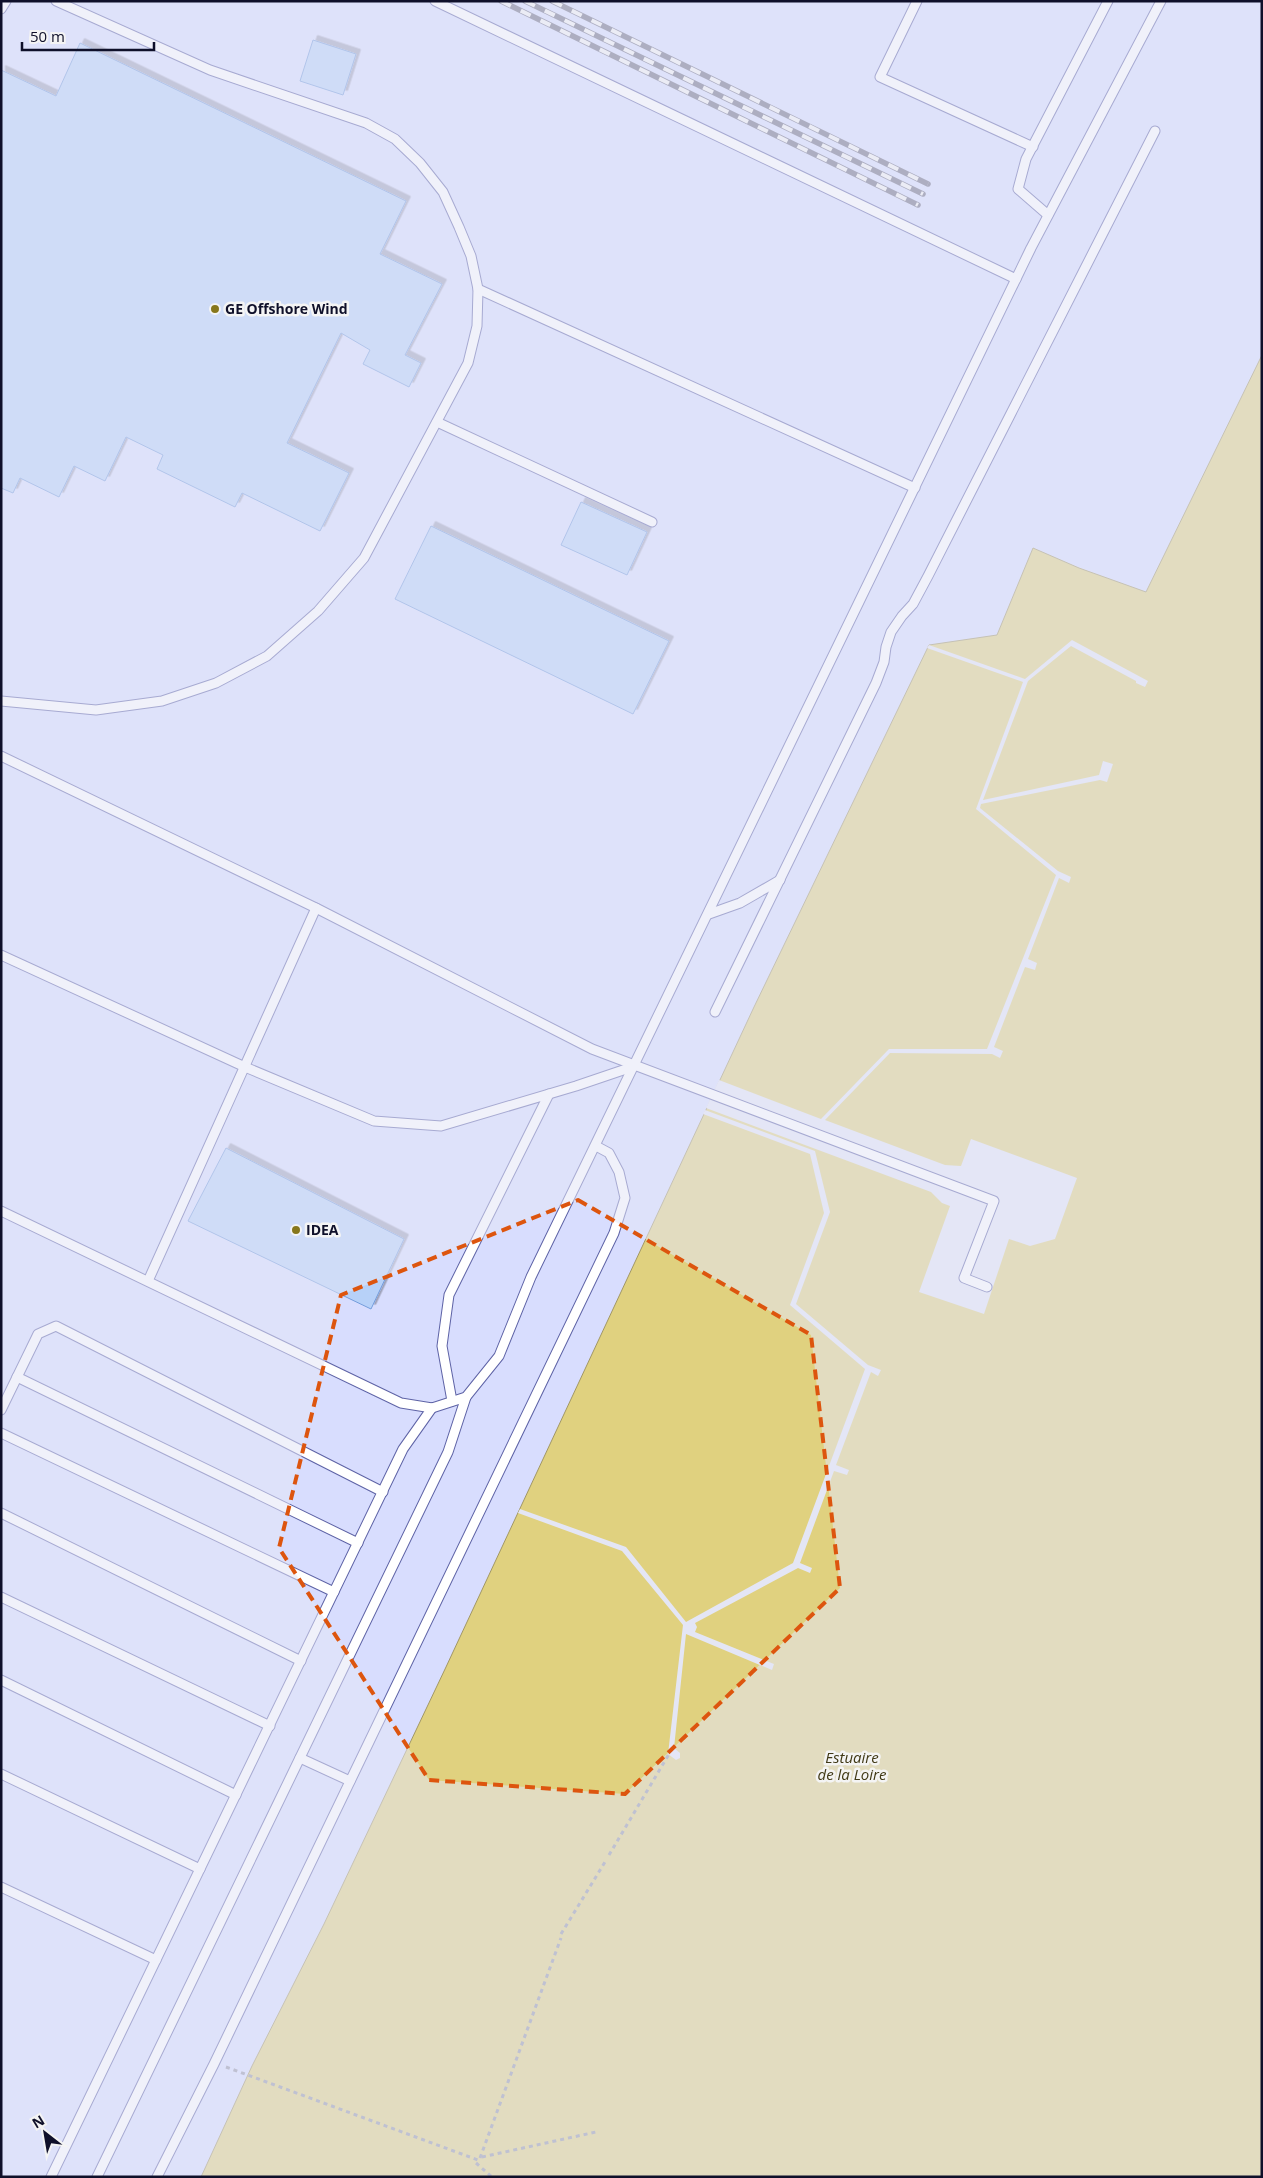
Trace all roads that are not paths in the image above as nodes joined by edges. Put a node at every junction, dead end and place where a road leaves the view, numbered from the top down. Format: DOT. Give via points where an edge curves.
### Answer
graph roads {
  1 [pos="6,1"];
  2 [pos="56,1"];
  3 [pos="435,1"];
  4 [pos="917,1"];
  5 [pos="1108,1"];
  6 [pos="1161,1"];
  7 [pos="1,9"];
  8 [pos="1155,131"];
  9 [pos="1033,147"];
  10 [pos="1048,215"];
  11 [pos="1016,279"];
  12 [pos="478,289"];
  13 [pos="437,422"];
  14 [pos="915,488"];
  15 [pos="652,522"];
  16 [pos="1,701"];
  17 [pos="1,756"];
  18 [pos="780,880"];
  19 [pos="316,908"];
  20 [pos="709,914"];
  21 [pos="1,955"];
  22 [pos="715,1012"];
  23 [pos="635,1066"];
  24 [pos="245,1067"];
  25 [pos="549,1094"];
  26 [pos="596,1146"];
  27 [pos="1,1211"];
  28 [pos="148,1281"];
  29 [pos="987,1287"];
  30 [pos="17,1377"];
  31 [pos="466,1397"];
  32 [pos="452,1401"];
  33 [pos="432,1408"];
  34 [pos="1,1410"];
  35 [pos="1,1433"];
  36 [pos="383,1492"];
  37 [pos="1,1513"];
  38 [pos="358,1543"];
  39 [pos="334,1592"];
  40 [pos="1,1597"];
  41 [pos="301,1661"];
  42 [pos="1,1680"];
  43 [pos="270,1726"];
  44 [pos="300,1758"];
  45 [pos="1,1774"];
  46 [pos="350,1781"];
  47 [pos="236,1795"];
  48 [pos="200,1869"];
  49 [pos="1,1887"];
  50 [pos="156,1960"];
  51 [pos="51,2177"];
  52 [pos="97,2177"];
  53 [pos="157,2177"];
  1 -- 7 [label="lane"];
  2 -- 12 [label="lane" via="210,70 366,123 395,139 420,162 442,192 471,256"];
  3 -- 11 [label="lane"];
  4 -- 9 [label="lane" via="880,77"];
  5 -- 9 [label="lane"];
  6 -- 10 [label="lane"];
  8 -- 18 [label="lane" via="928,576 913,604 891,632 876,683"];
  9 -- 10 [label="lane" via="1026,159 1018,189"];
  10 -- 11 [label="lane"];
  11 -- 14 [label="lane"];
  12 -- 13 [label="lane" via="477,326 468,363"];
  12 -- 14 [label="lane"];
  13 -- 15 [label="lane"];
  13 -- 16 [label="lane" via="364,558 318,611 267,656 216,683 162,700 96,710"];
  14 -- 20 [label="lane"];
  17 -- 19 [label="lane"];
  18 -- 20 [label="lane" via="740,904"];
  18 -- 22 [label="lane"];
  19 -- 23 [label="lane" via="592,1049"];
  19 -- 24 [label="lane"];
  20 -- 23 [label="lane"];
  21 -- 24 [label="lane"];
  23 -- 25 [label="lane"];
  23 -- 26 [label="lane"];
  23 -- 29 [label="lane" via="994,1201 964,1278"];
  24 -- 25 [label="lane" via="374,1121 441,1126"];
  24 -- 28 [label="lane"];
  25 -- 32 [label="lane" via="449,1295 442,1346"];
  26 -- 31 [label="lane" via="531,1276 499,1356"];
  26 -- 46 [label="lane" via="609,1153 619,1172 625,1198 614,1232"];
  27 -- 28 [label="lane"];
  28 -- 33 [label="lane" via="401,1403"];
  30 -- 34 [label="lane"];
  30 -- 36 [label="lane" via="38,1334 56,1326"];
  30 -- 38 [label="lane"];
  31 -- 32 [label="lane"];
  31 -- 44 [label="lane" via="448,1452"];
  32 -- 33 [label="lane"];
  33 -- 36 [label="lane" via="403,1449"];
  35 -- 39 [label="lane"];
  36 -- 38 [label="lane"];
  37 -- 41 [label="lane"];
  38 -- 39 [label="lane"];
  39 -- 41 [label="lane"];
  40 -- 43 [label="lane"];
  41 -- 43 [label="lane"];
  42 -- 47 [label="lane"];
  43 -- 47 [label="lane"];
  44 -- 46 [label="lane"];
  44 -- 52 [label="lane"];
  45 -- 48 [label="lane"];
  46 -- 53 [label="lane"];
  47 -- 48 [label="lane"];
  48 -- 50 [label="lane"];
  49 -- 50 [label="lane"];
  50 -- 51 [label="lane"];
}
